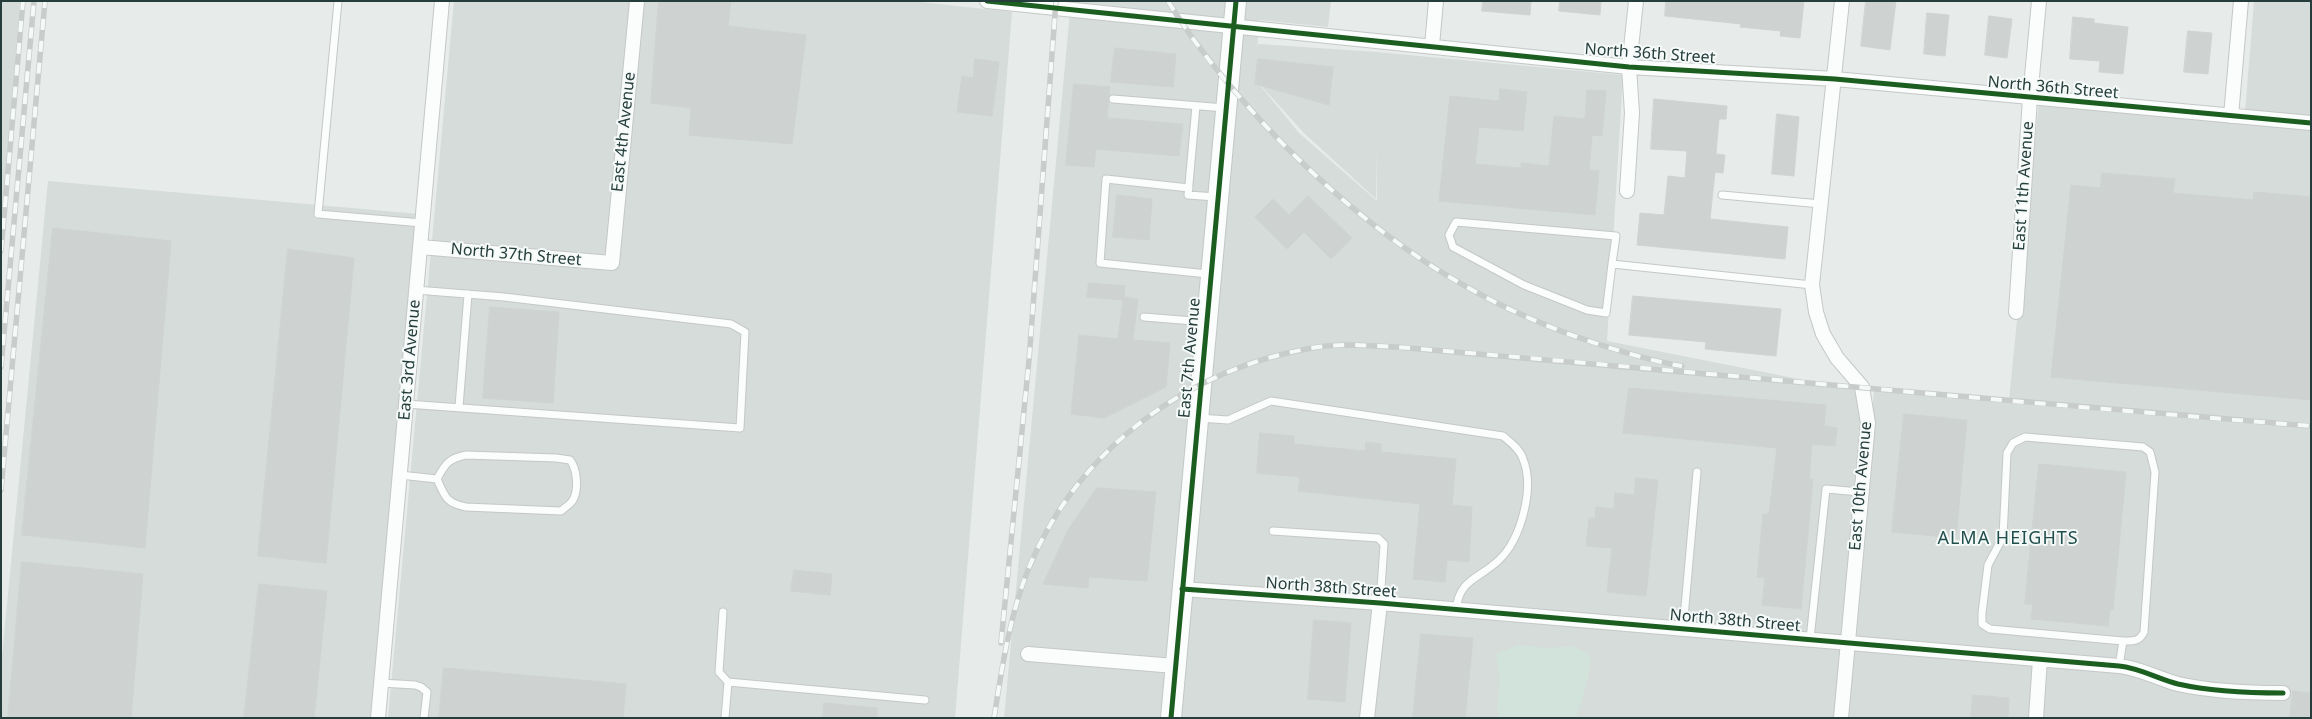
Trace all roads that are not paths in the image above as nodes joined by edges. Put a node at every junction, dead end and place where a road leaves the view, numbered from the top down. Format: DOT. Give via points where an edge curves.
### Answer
graph roads {
  1 [pos="338,1"];
  2 [pos="442,1"];
  3 [pos="637,1"];
  4 [pos="987,1"];
  5 [pos="1236,1"];
  6 [pos="1436,1"];
  7 [pos="1636,1"];
  8 [pos="1842,1"];
  9 [pos="2039,1"];
  10 [pos="2241,1"];
  11 [pos="1234,27"];
  12 [pos="1432,46"];
  13 [pos="1628,67"];
  14 [pos="1835,80"];
  15 [pos="1113,98"];
  16 [pos="2030,98"];
  17 [pos="1196,106"];
  18 [pos="1226,108"];
  19 [pos="2231,116"];
  20 [pos="2311,123"];
  21 [pos="1189,188"];
  22 [pos="1627,191"];
  23 [pos="1722,195"];
  24 [pos="1217,197"];
  25 [pos="1821,204"];
  26 [pos="422,222"];
  27 [pos="420,247"];
  28 [pos="612,263"];
  29 [pos="1612,264"];
  30 [pos="1211,274"];
  31 [pos="1812,285"];
  32 [pos="416,290"];
  33 [pos="468,294"];
  34 [pos="2016,312"];
  35 [pos="1144,317"];
  36 [pos="1206,322"];
  37 [pos="406,404"];
  38 [pos="459,407"];
  39 [pos="1198,418"];
  40 [pos="1697,472"];
  41 [pos="400,475"];
  42 [pos="437,479"];
  43 [pos="1860,492"];
  44 [pos="1273,531"];
  45 [pos="1182,589"];
  46 [pos="1380,603"];
  47 [pos="1456,610"];
  48 [pos="723,612"];
  49 [pos="1683,629"];
  50 [pos="1810,639"];
  51 [pos="2123,641"];
  52 [pos="1848,642"];
  53 [pos="1028,654"];
  54 [pos="2040,659"];
  55 [pos="1175,666"];
  56 [pos="2119,666"];
  57 [pos="728,682"];
  58 [pos="381,683"];
  59 [pos="2283,693"];
  60 [pos="925,700"];
  61 [pos="378,718"];
  62 [pos="424,718"];
  63 [pos="725,718"];
  64 [pos="1171,718"];
  65 [pos="1367,718"];
  66 [pos="1841,718"];
  67 [pos="2036,718"];
  1 -- 26 [label="lane" via="318,214"];
  2 -- 26 [label="street, East 3rd Avenue"];
  3 -- 28 [label="street, East 4th Avenue"];
  4 -- 11 [label="street, North 36th Street"];
  5 -- 11 [label="street, East 7th Avenue"];
  6 -- 12 [label="street"];
  7 -- 13 [label="street"];
  8 -- 14 [label="street, East 10th Avenue"];
  9 -- 16 [label="street, East 11th Avenue"];
  10 -- 19 [label="street"];
  11 -- 12 [label="street, North 36th Street"];
  11 -- 18 [label="street, East 7th Avenue"];
  12 -- 13 [label="street, North 36th Street"];
  13 -- 14 [label="street, North 36th Street"];
  13 -- 22 [label="street" via="1632,113"];
  14 -- 16 [label="street, North 36th Street"];
  14 -- 25 [label="street, East 10th Avenue"];
  15 -- 17 [label="lane"];
  16 -- 19 [label="street, North 36th Street"];
  16 -- 34 [label="street, East 11th Avenue"];
  17 -- 18 [label="lane"];
  17 -- 21 [label="lane"];
  18 -- 24 [label="street, East 7th Avenue"];
  19 -- 20 [label="street, North 36th Street"];
  21 -- 24 [label="lane" via="1188,195"];
  21 -- 30 [label="lane" via="1106,179 1100,263"];
  23 -- 25 [label="lane"];
  24 -- 30 [label="street, East 7th Avenue"];
  25 -- 31 [label="street, East 10th Avenue"];
  26 -- 27 [label="street, East 3rd Avenue"];
  27 -- 28 [label="street, North 37th Street"];
  27 -- 32 [label="street, East 3rd Avenue"];
  29 -- 29 [label="lane" via="1616,236 1456,222 1449,235 1453,247 1471,258 1524,286 1587,310 1606,313"];
  29 -- 31 [label="lane"];
  30 -- 36 [label="street, East 7th Avenue"];
  31 -- 43 [label="street, East 10th Avenue" via="1823,334 1837,358 1862,387 1868,424"];
  32 -- 33 [label="lane"];
  32 -- 37 [label="street, East 3rd Avenue"];
  33 -- 38 [label="lane"];
  33 -- 38 [label="lane" via="731,324 746,332 740,428"];
  35 -- 36 [label="lane"];
  36 -- 39 [label="street, East 7th Avenue"];
  37 -- 38 [label="lane"];
  37 -- 41 [label="street, East 3rd Avenue"];
  39 -- 45 [label="street, East 7th Avenue"];
  39 -- 47 [label="lane" via="1228,420 1271,402 1503,436 1523,457 1527,472 1526,504 1515,540 1499,560 1462,588"];
  40 -- 49 [label="lane"];
  41 -- 42 [label="lane"];
  41 -- 58 [label="street, East 3rd Avenue"];
  42 -- 42 [label="lane" via="446,498 454,504 476,508 560,511 573,500 576,486 575,467 570,460 556,458 466,454 446,463"];
  43 -- 50 [label="lane" via="1826,489"];
  43 -- 52 [label="street, East 10th Avenue"];
  44 -- 46 [label="lane" via="1378,538 1384,544"];
  45 -- 46 [label="street, North 38th Street"];
  45 -- 55 [label="street, East 7th Avenue"];
  46 -- 47 [label="street, North 38th Street"];
  46 -- 65 [label="street"];
  47 -- 49 [label="street, North 38th Street"];
  48 -- 57 [label="lane" via="719,672"];
  49 -- 50 [label="street, North 38th Street"];
  50 -- 52 [label="street, North 38th Street"];
  51 -- 51 [label="lane" via="1990,629 1982,624 1988,565 2004,537 2008,453 2013,443 2025,437 2143,447 2150,452 2155,472 2144,632 2135,642"];
  51 -- 56 [label="lane"];
  52 -- 54 [label="street, North 38th Street"];
  52 -- 66 [label="street, East 10th Avenue"];
  53 -- 55 [label="street"];
  54 -- 56 [label="street, North 38th Street"];
  54 -- 67 [label="street"];
  55 -- 64 [label="street, East 7th Avenue"];
  56 -- 59 [label="street, North 38th Street" via="2179,684 2254,693"];
  57 -- 60 [label="lane"];
  57 -- 63 [label="lane"];
  58 -- 61 [label="street, East 3rd Avenue"];
  58 -- 62 [label="lane" via="421,687 427,692"];
}
